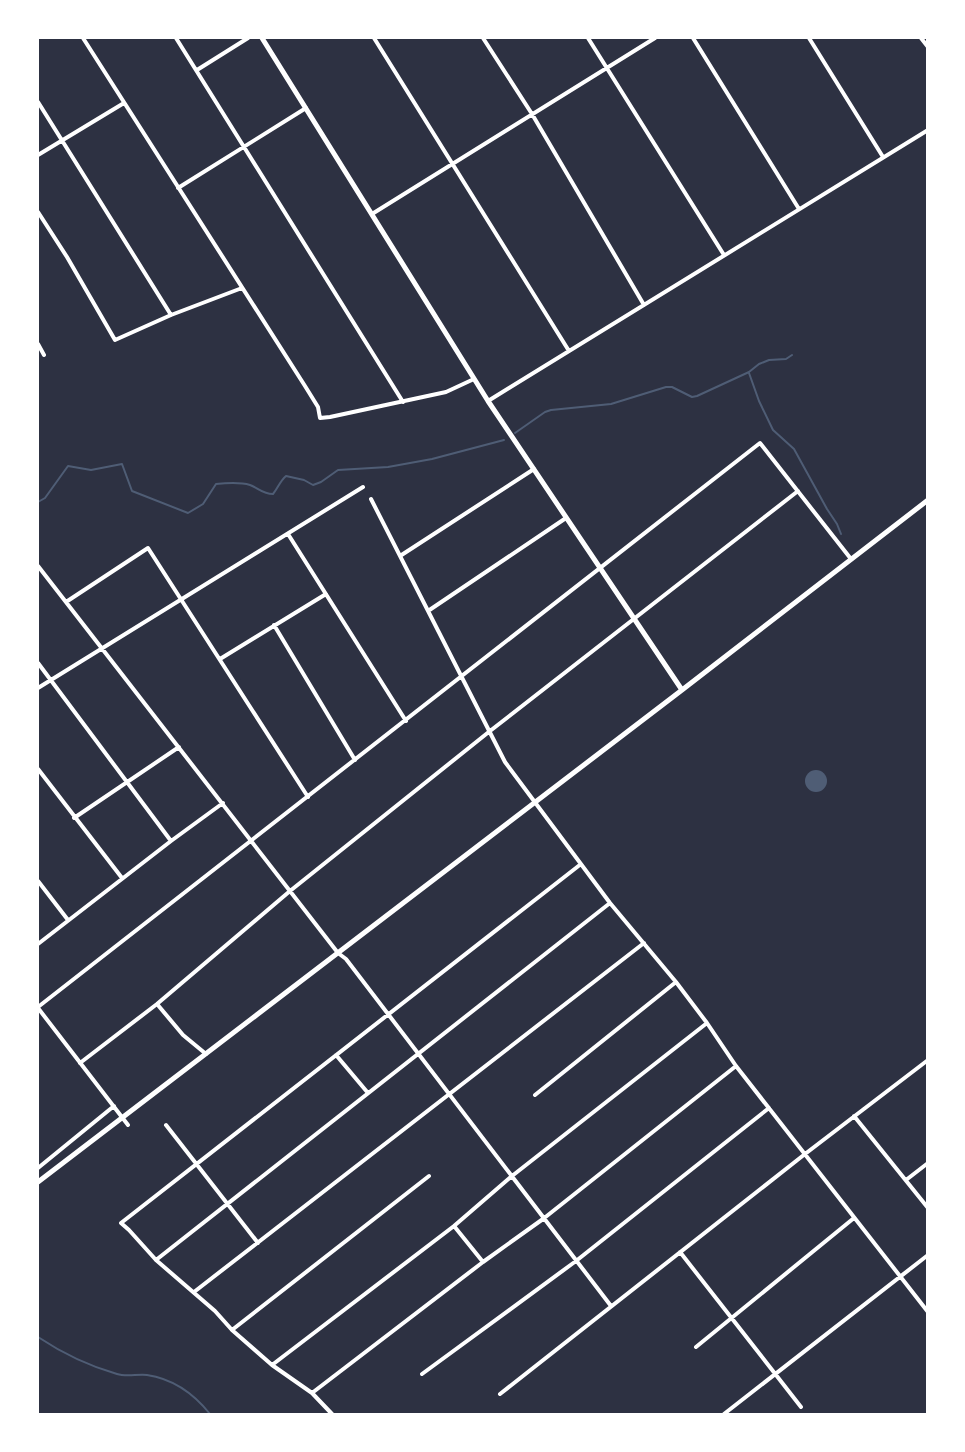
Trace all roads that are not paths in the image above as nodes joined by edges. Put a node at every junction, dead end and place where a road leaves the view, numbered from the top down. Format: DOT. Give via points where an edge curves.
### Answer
graph roads {
  1 [pos="83,38"];
  2 [pos="176,38"];
  3 [pos="248,38"];
  4 [pos="262,38"];
  5 [pos="374,38"];
  6 [pos="483,38"];
  7 [pos="588,38"];
  8 [pos="655,38"];
  9 [pos="692,38"];
  10 [pos="809,38"];
  11 [pos="921,38"];
  12 [pos="928,47"];
  13 [pos="607,68"];
  14 [pos="196,70"];
  15 [pos="38,102"];
  16 [pos="124,103"];
  17 [pos="306,108"];
  18 [pos="532,114"];
  19 [pos="928,130"];
  20 [pos="62,141"];
  21 [pos="244,146"];
  22 [pos="38,155"];
  23 [pos="883,158"];
  24 [pos="453,164"];
  25 [pos="178,188"];
  26 [pos="799,209"];
  27 [pos="38,212"];
  28 [pos="372,214"];
  29 [pos="724,255"];
  30 [pos="242,288"];
  31 [pos="644,304"];
  32 [pos="171,315"];
  33 [pos="38,344"];
  34 [pos="569,351"];
  35 [pos="44,354"];
  36 [pos="474,379"];
  37 [pos="488,401"];
  38 [pos="403,402"];
  39 [pos="534,469"];
  40 [pos="363,488"];
  41 [pos="798,491"];
  42 [pos="371,499"];
  43 [pos="928,500"];
  44 [pos="566,518"];
  45 [pos="288,534"];
  46 [pos="400,556"];
  47 [pos="851,559"];
  48 [pos="38,566"];
  49 [pos="601,568"];
  50 [pos="326,594"];
  51 [pos="182,599"];
  52 [pos="66,602"];
  53 [pos="428,611"];
  54 [pos="634,619"];
  55 [pos="274,625"];
  56 [pos="102,648"];
  57 [pos="220,659"];
  58 [pos="38,663"];
  59 [pos="462,677"];
  60 [pos="50,680"];
  61 [pos="38,688"];
  62 [pos="682,690"];
  63 [pos="406,721"];
  64 [pos="490,731"];
  65 [pos="179,747"];
  66 [pos="355,760"];
  67 [pos="38,769"];
  68 [pos="127,782"];
  69 [pos="308,797"];
  70 [pos="223,803"];
  71 [pos="534,803"];
  72 [pos="74,818"];
  73 [pos="170,841"];
  74 [pos="251,841"];
  75 [pos="581,864"];
  76 [pos="122,878"];
  77 [pos="38,881"];
  78 [pos="290,891"];
  79 [pos="610,903"];
  80 [pos="68,920"];
  81 [pos="644,943"];
  82 [pos="38,944"];
  83 [pos="338,953"];
  84 [pos="676,982"];
  85 [pos="157,1004"];
  86 [pos="38,1008"];
  87 [pos="388,1015"];
  88 [pos="707,1023"];
  89 [pos="206,1054"];
  90 [pos="418,1054"];
  91 [pos="336,1055"];
  92 [pos="928,1060"];
  93 [pos="80,1063"];
  94 [pos="736,1066"];
  95 [pos="368,1093"];
  96 [pos="449,1094"];
  97 [pos="535,1095"];
  98 [pos="114,1106"];
  99 [pos="769,1108"];
  100 [pos="854,1116"];
  101 [pos="122,1117"];
  102 [pos="128,1125"];
  103 [pos="166,1125"];
  104 [pos="805,1154"];
  105 [pos="928,1163"];
  106 [pos="197,1164"];
  107 [pos="38,1167"];
  108 [pos="429,1176"];
  109 [pos="512,1176"];
  110 [pos="906,1180"];
  111 [pos="38,1182"];
  112 [pos="227,1204"];
  113 [pos="928,1208"];
  114 [pos="854,1218"];
  115 [pos="543,1220"];
  116 [pos="454,1226"];
  117 [pos="258,1243"];
  118 [pos="680,1252"];
  119 [pos="928,1255"];
  120 [pos="156,1260"];
  121 [pos="576,1261"];
  122 [pos="483,1262"];
  123 [pos="900,1277"];
  124 [pos="194,1292"];
  125 [pos="611,1306"];
  126 [pos="928,1312"];
  127 [pos="732,1318"];
  128 [pos="232,1330"];
  129 [pos="696,1347"];
  130 [pos="272,1365"];
  131 [pos="422,1374"];
  132 [pos="776,1374"];
  133 [pos="312,1393"];
  134 [pos="500,1394"];
  135 [pos="801,1407"];
  136 [pos="332,1414"];
  137 [pos="724,1414"];
  1 -- 16 [label="street"];
  2 -- 14 [label="street"];
  3 -- 14 [label="street"];
  4 -- 17 [label="street"];
  5 -- 24 [label="street"];
  6 -- 18 [label="street"];
  7 -- 13 [label="street"];
  8 -- 13 [label="street"];
  9 -- 26 [label="street"];
  10 -- 23 [label="street"];
  11 -- 12 [label="street"];
  13 -- 18 [label="street"];
  13 -- 29 [label="street"];
  14 -- 21 [label="street"];
  15 -- 20 [label="street"];
  16 -- 20 [label="street"];
  16 -- 25 [label="street"];
  17 -- 21 [label="street"];
  17 -- 28 [label="street"];
  18 -- 24 [label="street"];
  18 -- 31 [label="street"];
  19 -- 23 [label="street"];
  20 -- 22 [label="street"];
  20 -- 32 [label="street"];
  21 -- 25 [label="street"];
  21 -- 38 [label="street"];
  23 -- 26 [label="street"];
  24 -- 28 [label="street"];
  24 -- 34 [label="street"];
  25 -- 30 [label="street"];
  26 -- 29 [label="street"];
  27 -- 32 [label="street" via="115,340"];
  28 -- 36 [label="street"];
  29 -- 31 [label="street"];
  30 -- 32 [label="street"];
  30 -- 38 [label="street" via="318,407 320,418"];
  31 -- 34 [label="street"];
  33 -- 35 [label="street"];
  34 -- 37 [label="street"];
  36 -- 37 [label="street"];
  36 -- 38 [label="street" via="446,392"];
  37 -- 39 [label="street"];
  39 -- 44 [label="street"];
  39 -- 46 [label="street"];
  40 -- 45 [label="street"];
  41 -- 47 [label="street"];
  41 -- 49 [label="street" via="760,443"];
  41 -- 54 [label="street"];
  42 -- 46 [label="street"];
  43 -- 47 [label="street"];
  44 -- 49 [label="street"];
  44 -- 53 [label="street"];
  45 -- 50 [label="street"];
  45 -- 51 [label="street"];
  46 -- 53 [label="street"];
  47 -- 62 [label="street"];
  48 -- 52 [label="street"];
  49 -- 54 [label="street"];
  49 -- 59 [label="street"];
  50 -- 55 [label="street"];
  50 -- 63 [label="street"];
  51 -- 52 [label="street" via="148,548"];
  51 -- 56 [label="street"];
  51 -- 57 [label="street"];
  52 -- 56 [label="street"];
  53 -- 59 [label="street"];
  54 -- 62 [label="street"];
  54 -- 64 [label="street"];
  55 -- 57 [label="street"];
  55 -- 66 [label="street"];
  56 -- 60 [label="street"];
  56 -- 65 [label="street"];
  57 -- 69 [label="street"];
  58 -- 60 [label="street"];
  59 -- 63 [label="street"];
  59 -- 64 [label="street"];
  60 -- 61 [label="street"];
  60 -- 68 [label="street"];
  62 -- 71 [label="street"];
  63 -- 66 [label="street"];
  64 -- 71 [label="street" via="505,762"];
  64 -- 78 [label="street"];
  65 -- 68 [label="street"];
  65 -- 70 [label="street"];
  66 -- 69 [label="street"];
  67 -- 72 [label="street"];
  68 -- 72 [label="street"];
  68 -- 73 [label="street"];
  69 -- 74 [label="street"];
  70 -- 73 [label="street"];
  70 -- 74 [label="street"];
  71 -- 75 [label="street"];
  71 -- 83 [label="street"];
  72 -- 76 [label="street"];
  73 -- 76 [label="street"];
  74 -- 78 [label="street"];
  74 -- 86 [label="street"];
  75 -- 79 [label="street"];
  75 -- 87 [label="street"];
  76 -- 80 [label="street"];
  77 -- 80 [label="street"];
  78 -- 83 [label="street"];
  78 -- 85 [label="street"];
  79 -- 81 [label="street"];
  79 -- 90 [label="street"];
  80 -- 82 [label="street"];
  81 -- 84 [label="street"];
  81 -- 96 [label="street"];
  83 -- 87 [label="street"];
  83 -- 89 [label="street"];
  84 -- 88 [label="street"];
  84 -- 97 [label="street"];
  85 -- 89 [label="street" via="183,1035"];
  85 -- 93 [label="street"];
  86 -- 93 [label="street"];
  87 -- 90 [label="street"];
  87 -- 91 [label="street"];
  88 -- 94 [label="street"];
  88 -- 109 [label="street"];
  89 -- 101 [label="street"];
  90 -- 95 [label="street"];
  90 -- 96 [label="street"];
  91 -- 95 [label="street"];
  91 -- 106 [label="street"];
  92 -- 100 [label="street"];
  93 -- 98 [label="street"];
  94 -- 99 [label="street"];
  94 -- 115 [label="street"];
  95 -- 112 [label="street"];
  96 -- 109 [label="street"];
  96 -- 117 [label="street"];
  98 -- 101 [label="street"];
  98 -- 107 [label="street"];
  99 -- 104 [label="street"];
  99 -- 121 [label="street"];
  100 -- 104 [label="street"];
  100 -- 110 [label="street"];
  101 -- 102 [label="street"];
  101 -- 111 [label="street"];
  103 -- 106 [label="street"];
  104 -- 114 [label="street"];
  104 -- 118 [label="street"];
  105 -- 110 [label="street"];
  106 -- 112 [label="street"];
  106 -- 120 [label="street" via="121,1224"];
  108 -- 128 [label="street"];
  109 -- 115 [label="street"];
  109 -- 116 [label="street"];
  110 -- 113 [label="street"];
  112 -- 117 [label="street"];
  112 -- 120 [label="street"];
  114 -- 123 [label="street"];
  114 -- 127 [label="street"];
  115 -- 121 [label="street"];
  115 -- 122 [label="street"];
  116 -- 122 [label="street"];
  116 -- 130 [label="street"];
  117 -- 124 [label="street"];
  118 -- 125 [label="street"];
  118 -- 127 [label="street"];
  119 -- 123 [label="street"];
  120 -- 124 [label="street"];
  121 -- 125 [label="street"];
  121 -- 131 [label="street"];
  122 -- 133 [label="street"];
  123 -- 126 [label="street"];
  123 -- 132 [label="street"];
  124 -- 128 [label="street"];
  125 -- 134 [label="street"];
  127 -- 129 [label="street"];
  127 -- 132 [label="street"];
  128 -- 130 [label="street"];
  130 -- 133 [label="street"];
  132 -- 135 [label="street"];
  132 -- 137 [label="street"];
  133 -- 136 [label="street"];
}
